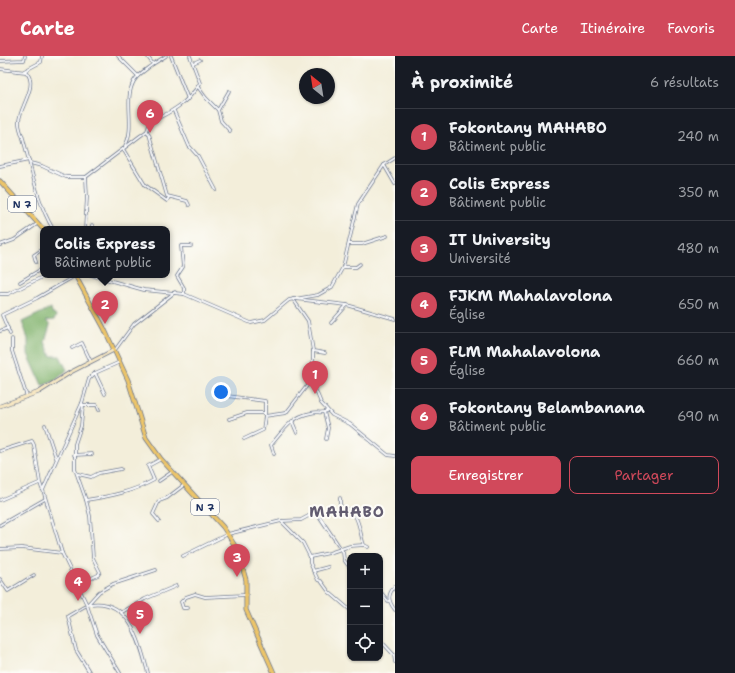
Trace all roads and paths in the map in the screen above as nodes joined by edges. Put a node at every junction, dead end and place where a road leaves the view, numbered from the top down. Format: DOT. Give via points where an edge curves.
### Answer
graph roads {
  1 [pos="25,56"];
  2 [pos="42,56"];
  3 [pos="118,56"];
  4 [pos="147,56"];
  5 [pos="166,56"];
  6 [pos="172,56"];
  7 [pos="190,56"];
  8 [pos="200,60"];
  9 [pos="0,61"];
  10 [pos="193,63"];
  11 [pos="153,64"];
  12 [pos="0,69"];
  13 [pos="23,71"];
  14 [pos="138,76"];
  15 [pos="198,87"];
  16 [pos="229,91"];
  17 [pos="188,99"];
  18 [pos="218,110"];
  19 [pos="174,111"];
  20 [pos="230,130"];
  21 [pos="147,131"];
  22 [pos="123,149"];
  23 [pos="395,158"];
  24 [pos="30,162"];
  25 [pos="384,165"];
  26 [pos="0,166"];
  27 [pos="86,177"];
  28 [pos="0,181"];
  29 [pos="395,184"];
  30 [pos="216,190"];
  31 [pos="170,197"];
  32 [pos="189,205"];
  33 [pos="38,223"];
  34 [pos="40,226"];
  35 [pos="51,226"];
  36 [pos="84,226"];
  37 [pos="387,236"];
  38 [pos="349,244"];
  39 [pos="0,245"];
  40 [pos="191,246"];
  41 [pos="40,251"];
  42 [pos="36,262"];
  43 [pos="360,264"];
  44 [pos="343,267"];
  45 [pos="40,270"];
  46 [pos="40,278"];
  47 [pos="72,278"];
  48 [pos="76,278"];
  49 [pos="102,278"];
  50 [pos="20,282"];
  51 [pos="176,292"];
  52 [pos="0,294"];
  53 [pos="184,294"];
  54 [pos="293,299"];
  55 [pos="347,305"];
  56 [pos="395,319"];
  57 [pos="331,323"];
  58 [pos="8,328"];
  59 [pos="0,331"];
  60 [pos="10,334"];
  61 [pos="12,339"];
  62 [pos="72,348"];
  63 [pos="114,350"];
  64 [pos="313,351"];
  65 [pos="324,353"];
  66 [pos="91,362"];
  67 [pos="120,362"];
  68 [pos="95,373"];
  69 [pos="313,378"];
  70 [pos="106,394"];
  71 [pos="220,395"];
  72 [pos="27,397"];
  73 [pos="82,404"];
  74 [pos="0,406"];
  75 [pos="99,410"];
  76 [pos="325,411"];
  77 [pos="264,415"];
  78 [pos="229,419"];
  79 [pos="292,421"];
  80 [pos="45,425"];
  81 [pos="297,433"];
  82 [pos="244,439"];
  83 [pos="326,439"];
  84 [pos="0,451"];
  85 [pos="92,454"];
  86 [pos="274,454"];
  87 [pos="74,455"];
  88 [pos="395,456"];
  89 [pos="57,459"];
  90 [pos="161,459"];
  91 [pos="121,469"];
  92 [pos="172,472"];
  93 [pos="78,474"];
  94 [pos="159,481"];
  95 [pos="40,483"];
  96 [pos="184,485"];
  97 [pos="43,490"];
  98 [pos="340,498"];
  99 [pos="45,499"];
  100 [pos="0,500"];
  101 [pos="86,500"];
  102 [pos="159,521"];
  103 [pos="281,521"];
  104 [pos="0,525"];
  105 [pos="228,534"];
  106 [pos="364,545"];
  107 [pos="368,547"];
  108 [pos="0,549"];
  109 [pos="340,550"];
  110 [pos="62,553"];
  111 [pos="183,556"];
  112 [pos="310,557"];
  113 [pos="347,564"];
  114 [pos="328,567"];
  115 [pos="156,570"];
  116 [pos="313,571"];
  117 [pos="34,575"];
  118 [pos="0,579"];
  119 [pos="77,585"];
  120 [pos="176,586"];
  121 [pos="395,586"];
  122 [pos="395,590"];
  123 [pos="391,591"];
  124 [pos="245,595"];
  125 [pos="383,595"];
  126 [pos="389,602"];
  127 [pos="88,605"];
  128 [pos="347,607"];
  129 [pos="188,608"];
  130 [pos="395,610"];
  131 [pos="122,612"];
  132 [pos="383,643"];
  133 [pos="395,655"];
  134 [pos="395,662"];
  135 [pos="90,673"];
  136 [pos="120,673"];
  137 [pos="148,673"];
  138 [pos="274,673"];
  1 -- 9 [label="street" via="24,60"];
  2 -- 13 [label="street" via="41,62"];
  3 -- 14 [label="street"];
  4 -- 11 [label="street"];
  5 -- 11 [label="street"];
  6 -- 17 [label="street"];
  7 -- 10 [label="street"];
  8 -- 10 [label="street"];
  10 -- 15 [label="street" via="200,83"];
  11 -- 14 [label="street"];
  12 -- 13 [label="street"];
  13 -- 24 [label="street" via="28,73 30,82 19,122"];
  14 -- 22 [label="street" via="131,88 129,136"];
  15 -- 17 [label="street"];
  15 -- 18 [label="street"];
  16 -- 18 [label="street"];
  17 -- 19 [label="street"];
  18 -- 20 [label="street" via="221,121"];
  19 -- 21 [label="street" via="150,122"];
  19 -- 30 [label="street" via="188,146 198,156"];
  21 -- 22 [label="street"];
  21 -- 31 [label="street" via="165,192"];
  22 -- 27 [label="street"];
  22 -- 31 [label="street" via="145,185 167,201"];
  23 -- 25 [label="street"];
  24 -- 26 [label="street"];
  24 -- 27 [label="street" via="66,177"];
  24 -- 35 [label="street" via="39,201"];
  25 -- 29 [label="street"];
  25 -- 38 [label="street" via="358,204 352,220"];
  27 -- 36 [label="street"];
  28 -- 33 [label="main road, N 7"];
  31 -- 32 [label="street" via="187,201"];
  33 -- 34 [label="main road, N 7"];
  33 -- 39 [label="street" via="14,240"];
  37 -- 38 [label="street" via="362,244"];
  38 -- 44 [label="street"];
  40 -- 53 [label="street" via="181,246 183,267 177,276 184,288"];
  41 -- 42 [label="street" via="34,255"];
  43 -- 44 [label="street" via="356,267"];
  44 -- 54 [label="street" via="336,282 328,291"];
  45 -- 50 [label="street"];
  46 -- 52 [label="street" via="8,294"];
  47 -- 58 [label="street" via="2,315"];
  48 -- 63 [label="main road, N 7"];
  49 -- 51 [label="street" via="144,290"];
  51 -- 53 [label="street"];
  51 -- 63 [label="street" via="134,324"];
  53 -- 54 [label="street" via="255,323 265,320"];
  54 -- 55 [label="street"];
  54 -- 64 [label="street" via="308,321"];
  55 -- 56 [label="street"];
  55 -- 57 [label="street"];
  58 -- 59 [label="street"];
  58 -- 60 [label="street"];
  61 -- 72 [label="street" via="12,350"];
  62 -- 66 [label="street" via="82,343"];
  63 -- 66 [label="street"];
  63 -- 67 [label="main road, N 7"];
  64 -- 65 [label="street"];
  64 -- 69 [label="street"];
  66 -- 72 [label="street"];
  67 -- 68 [label="street"];
  67 -- 90 [label="main road, N 7" via="131,387 144,433"];
  68 -- 70 [label="street"];
  68 -- 73 [label="street" via="89,379"];
  69 -- 76 [label="street"];
  69 -- 77 [label="street" via="286,413"];
  71 -- 77 [label="street" via="265,401"];
  72 -- 74 [label="street"];
  73 -- 75 [label="street" via="97,405"];
  73 -- 87 [label="street" via="81,426"];
  73 -- 89 [label="street"];
  76 -- 79 [label="street" via="311,412"];
  76 -- 83 [label="street" via="328,428"];
  76 -- 88 [label="street" via="350,424 388,455"];
  77 -- 78 [label="street" via="247,413"];
  77 -- 82 [label="street" via="263,430"];
  79 -- 81 [label="street"];
  79 -- 86 [label="street" via="271,445"];
  80 -- 89 [label="street"];
  84 -- 95 [label="street" via="32,441"];
  85 -- 87 [label="street"];
  87 -- 93 [label="street"];
  89 -- 97 [label="street"];
  90 -- 92 [label="main road, N 7"];
  90 -- 101 [label="street" via="148,466 154,480 142,487 126,493"];
  91 -- 93 [label="street" via="91,477"];
  92 -- 94 [label="street"];
  92 -- 96 [label="main road, N 7"];
  93 -- 101 [label="street"];
  95 -- 97 [label="street"];
  95 -- 100 [label="street"];
  96 -- 102 [label="street" via="159,501 153,514"];
  96 -- 105 [label="main road, N 7"];
  97 -- 99 [label="street"];
  98 -- 106 [label="street" via="340,506 349,508 360,526"];
  99 -- 104 [label="street"];
  99 -- 110 [label="street"];
  101 -- 119 [label="street" via="90,516 93,558 100,572"];
  103 -- 105 [label="street"];
  103 -- 109 [label="street" via="301,520 314,513 321,519"];
  103 -- 112 [label="street" via="302,543"];
  105 -- 111 [label="street"];
  105 -- 124 [label="main road, N 7" via="244,569"];
  106 -- 107 [label="street"];
  106 -- 109 [label="street"];
  108 -- 110 [label="street" via="22,548"];
  109 -- 112 [label="street"];
  109 -- 113 [label="street"];
  110 -- 119 [label="street"];
  112 -- 116 [label="street"];
  114 -- 116 [label="street"];
  115 -- 127 [label="street" via="113,584 99,592"];
  116 -- 128 [label="street" via="329,592"];
  117 -- 118 [label="street" via="8,591"];
  119 -- 127 [label="street"];
  120 -- 131 [label="street"];
  121 -- 123 [label="street"];
  122 -- 123 [label="street"];
  123 -- 126 [label="street"];
  124 -- 129 [label="street" via="205,597 190,594 181,602 183,608"];
  124 -- 138 [label="main road, N 7" via="247,614"];
  125 -- 126 [label="street"];
  126 -- 130 [label="street"];
  127 -- 131 [label="street" via="109,605"];
  127 -- 135 [label="street" via="68,616 76,650"];
  127 -- 136 [label="street" via="97,635"];
  131 -- 137 [label="street" via="132,624"];
  132 -- 133 [label="street"];
  133 -- 134 [label="street"];
}
